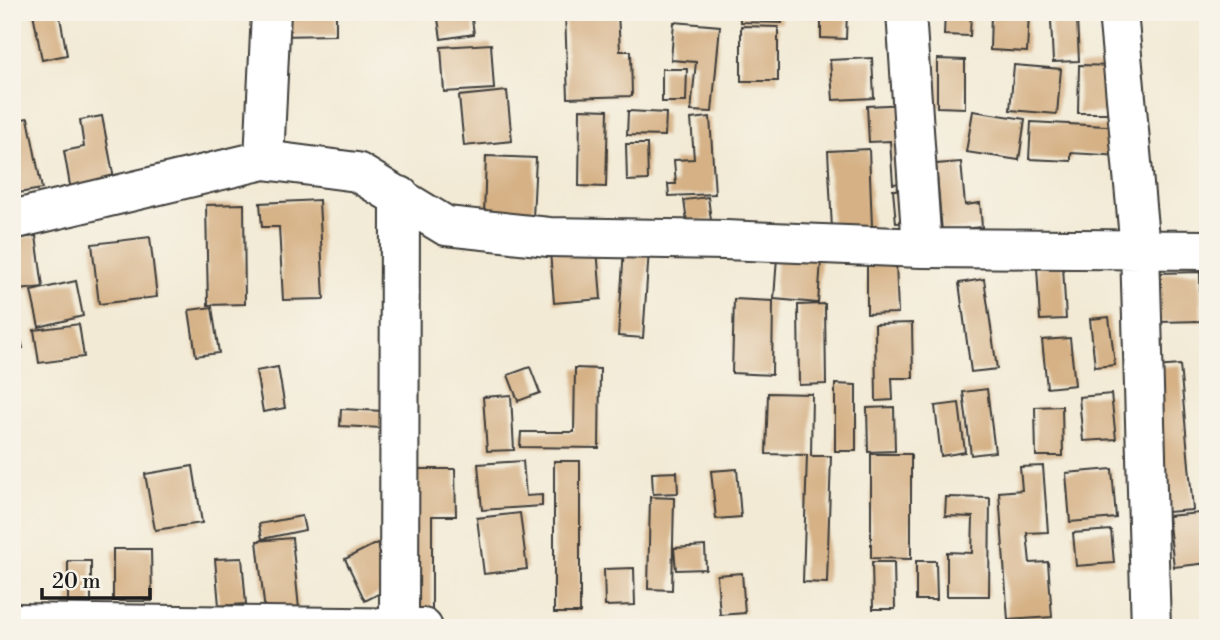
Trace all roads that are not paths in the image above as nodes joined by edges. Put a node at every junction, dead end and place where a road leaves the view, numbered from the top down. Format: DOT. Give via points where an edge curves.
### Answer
graph roads {
  1 [pos="271,12"];
  2 [pos="906,12"];
  3 [pos="1118,12"];
  4 [pos="264,160"];
  5 [pos="400,196"];
  6 [pos="12,220"];
  7 [pos="922,248"];
  8 [pos="1139,248"];
  9 [pos="1208,250"];
  10 [pos="12,622"];
  11 [pos="412,627"];
  12 [pos="1151,628"];
  1 -- 4 [label="street"];
  2 -- 7 [label="street"];
  3 -- 8 [label="street"];
  4 -- 5 [label="street" via="357,172"];
  4 -- 6 [label="street"];
  5 -- 7 [label="street" via="446,226 549,237"];
  5 -- 11 [label="street"];
  7 -- 8 [label="street"];
  8 -- 9 [label="street"];
  8 -- 12 [label="street"];
  10 -- 11 [label="street"];
}
